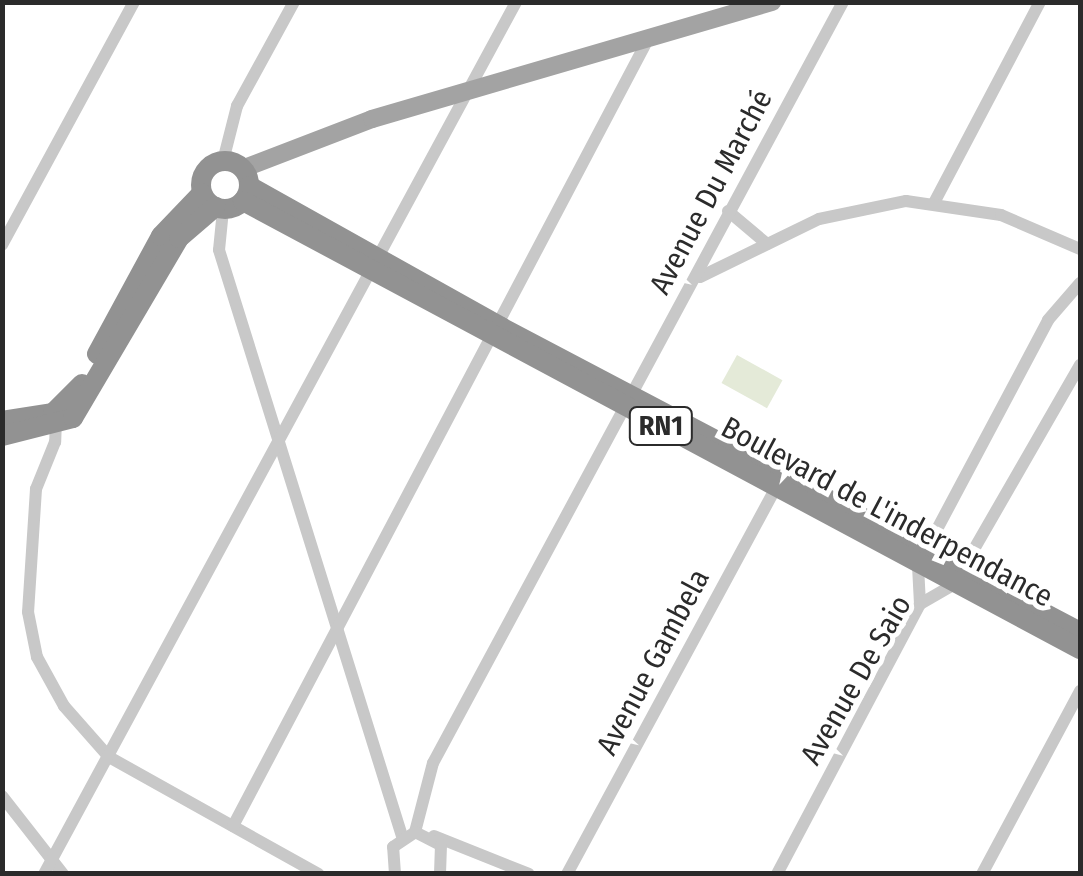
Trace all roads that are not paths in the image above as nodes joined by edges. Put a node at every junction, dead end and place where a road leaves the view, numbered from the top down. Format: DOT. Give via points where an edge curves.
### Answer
graph roads {
  1 [pos="134,2"];
  2 [pos="294,2"];
  3 [pos="516,2"];
  4 [pos="772,2"];
  5 [pos="843,2"];
  6 [pos="1040,2"];
  7 [pos="647,41"];
  8 [pos="468,90"];
  9 [pos="228,190"];
  10 [pos="934,201"];
  11 [pos="728,210"];
  12 [pos="767,244"];
  13 [pos="2,245"];
  14 [pos="1080,248"];
  15 [pos="376,267"];
  16 [pos="700,277"];
  17 [pos="1080,283"];
  18 [pos="498,334"];
  19 [pos="1080,366"];
  20 [pos="626,399"];
  21 [pos="63,416"];
  22 [pos="2,422"];
  23 [pos="2,436"];
  24 [pos="282,442"];
  25 [pos="779,481"];
  26 [pos="922,558"];
  27 [pos="958,577"];
  28 [pos="920,604"];
  29 [pos="338,629"];
  30 [pos="1073,633"];
  31 [pos="1080,691"];
  32 [pos="109,757"];
  33 [pos="2,796"];
  34 [pos="232,826"];
  35 [pos="415,834"];
  36 [pos="52,860"];
  37 [pos="394,873"];
  38 [pos="44,874"];
  39 [pos="64,874"];
  40 [pos="318,874"];
  41 [pos="440,874"];
  42 [pos="529,874"];
  43 [pos="566,874"];
  44 [pos="777,874"];
  45 [pos="982,874"];
  1 -- 13 [label="street"];
  2 -- 9 [label="street" via="238,106"];
  3 -- 8 [label="street"];
  4 -- 7 [label="main road"];
  5 -- 11 [label="street, Avenue Du Marché"];
  6 -- 10 [label="street"];
  7 -- 8 [label="main road"];
  7 -- 18 [label="street"];
  8 -- 9 [label="main road"];
  8 -- 15 [label="street"];
  9 -- 15 [label="highway, Boulevard de L'inderpendance / RN1"];
  9 -- 21 [label="highway" via="161,236"];
  9 -- 24 [label="street" via="219,250"];
  10 -- 12 [label="street" via="852,210"];
  10 -- 14 [label="street" via="1001,215"];
  11 -- 12 [label="street"];
  11 -- 16 [label="street, Avenue Du Marché"];
  12 -- 16 [label="street"];
  15 -- 18 [label="highway, Boulevard de L'inderpendance / RN1"];
  15 -- 24 [label="street"];
  16 -- 20 [label="street, Avenue Du Marché"];
  17 -- 26 [label="street" via="1048,320"];
  18 -- 20 [label="highway, Boulevard de L'inderpendance / RN1"];
  18 -- 29 [label="street"];
  19 -- 27 [label="street, Avenue De Saio"];
  20 -- 25 [label="highway, Boulevard de L'inderpendance / RN1"];
  20 -- 35 [label="street, Avenue Du Marché" via="434,763"];
  21 -- 22 [label="highway"];
  21 -- 23 [label="highway"];
  21 -- 32 [label="street" via="36,489 28,612 37,657 64,706"];
  24 -- 29 [label="street"];
  24 -- 32 [label="street"];
  25 -- 26 [label="highway, Boulevard de L'inderpendance / RN1"];
  25 -- 43 [label="street, Avenue Gambela"];
  26 -- 27 [label="highway, Boulevard de L'inderpendance / RN1"];
  26 -- 28 [label="street"];
  27 -- 28 [label="street, Avenue De Saio"];
  27 -- 30 [label="highway, Boulevard de L'inderpendance / RN1"];
  28 -- 44 [label="street, Avenue De Saio"];
  29 -- 34 [label="street"];
  29 -- 35 [label="street"];
  31 -- 45 [label="street"];
  32 -- 34 [label="street"];
  32 -- 36 [label="street"];
  33 -- 36 [label="street"];
  34 -- 40 [label="street"];
  35 -- 37 [label="street, Avenue Du Marché" via="390,853"];
  35 -- 41 [label="street" via="444,853"];
  35 -- 42 [label="street"];
  36 -- 38 [label="street"];
  36 -- 39 [label="street"];
}
